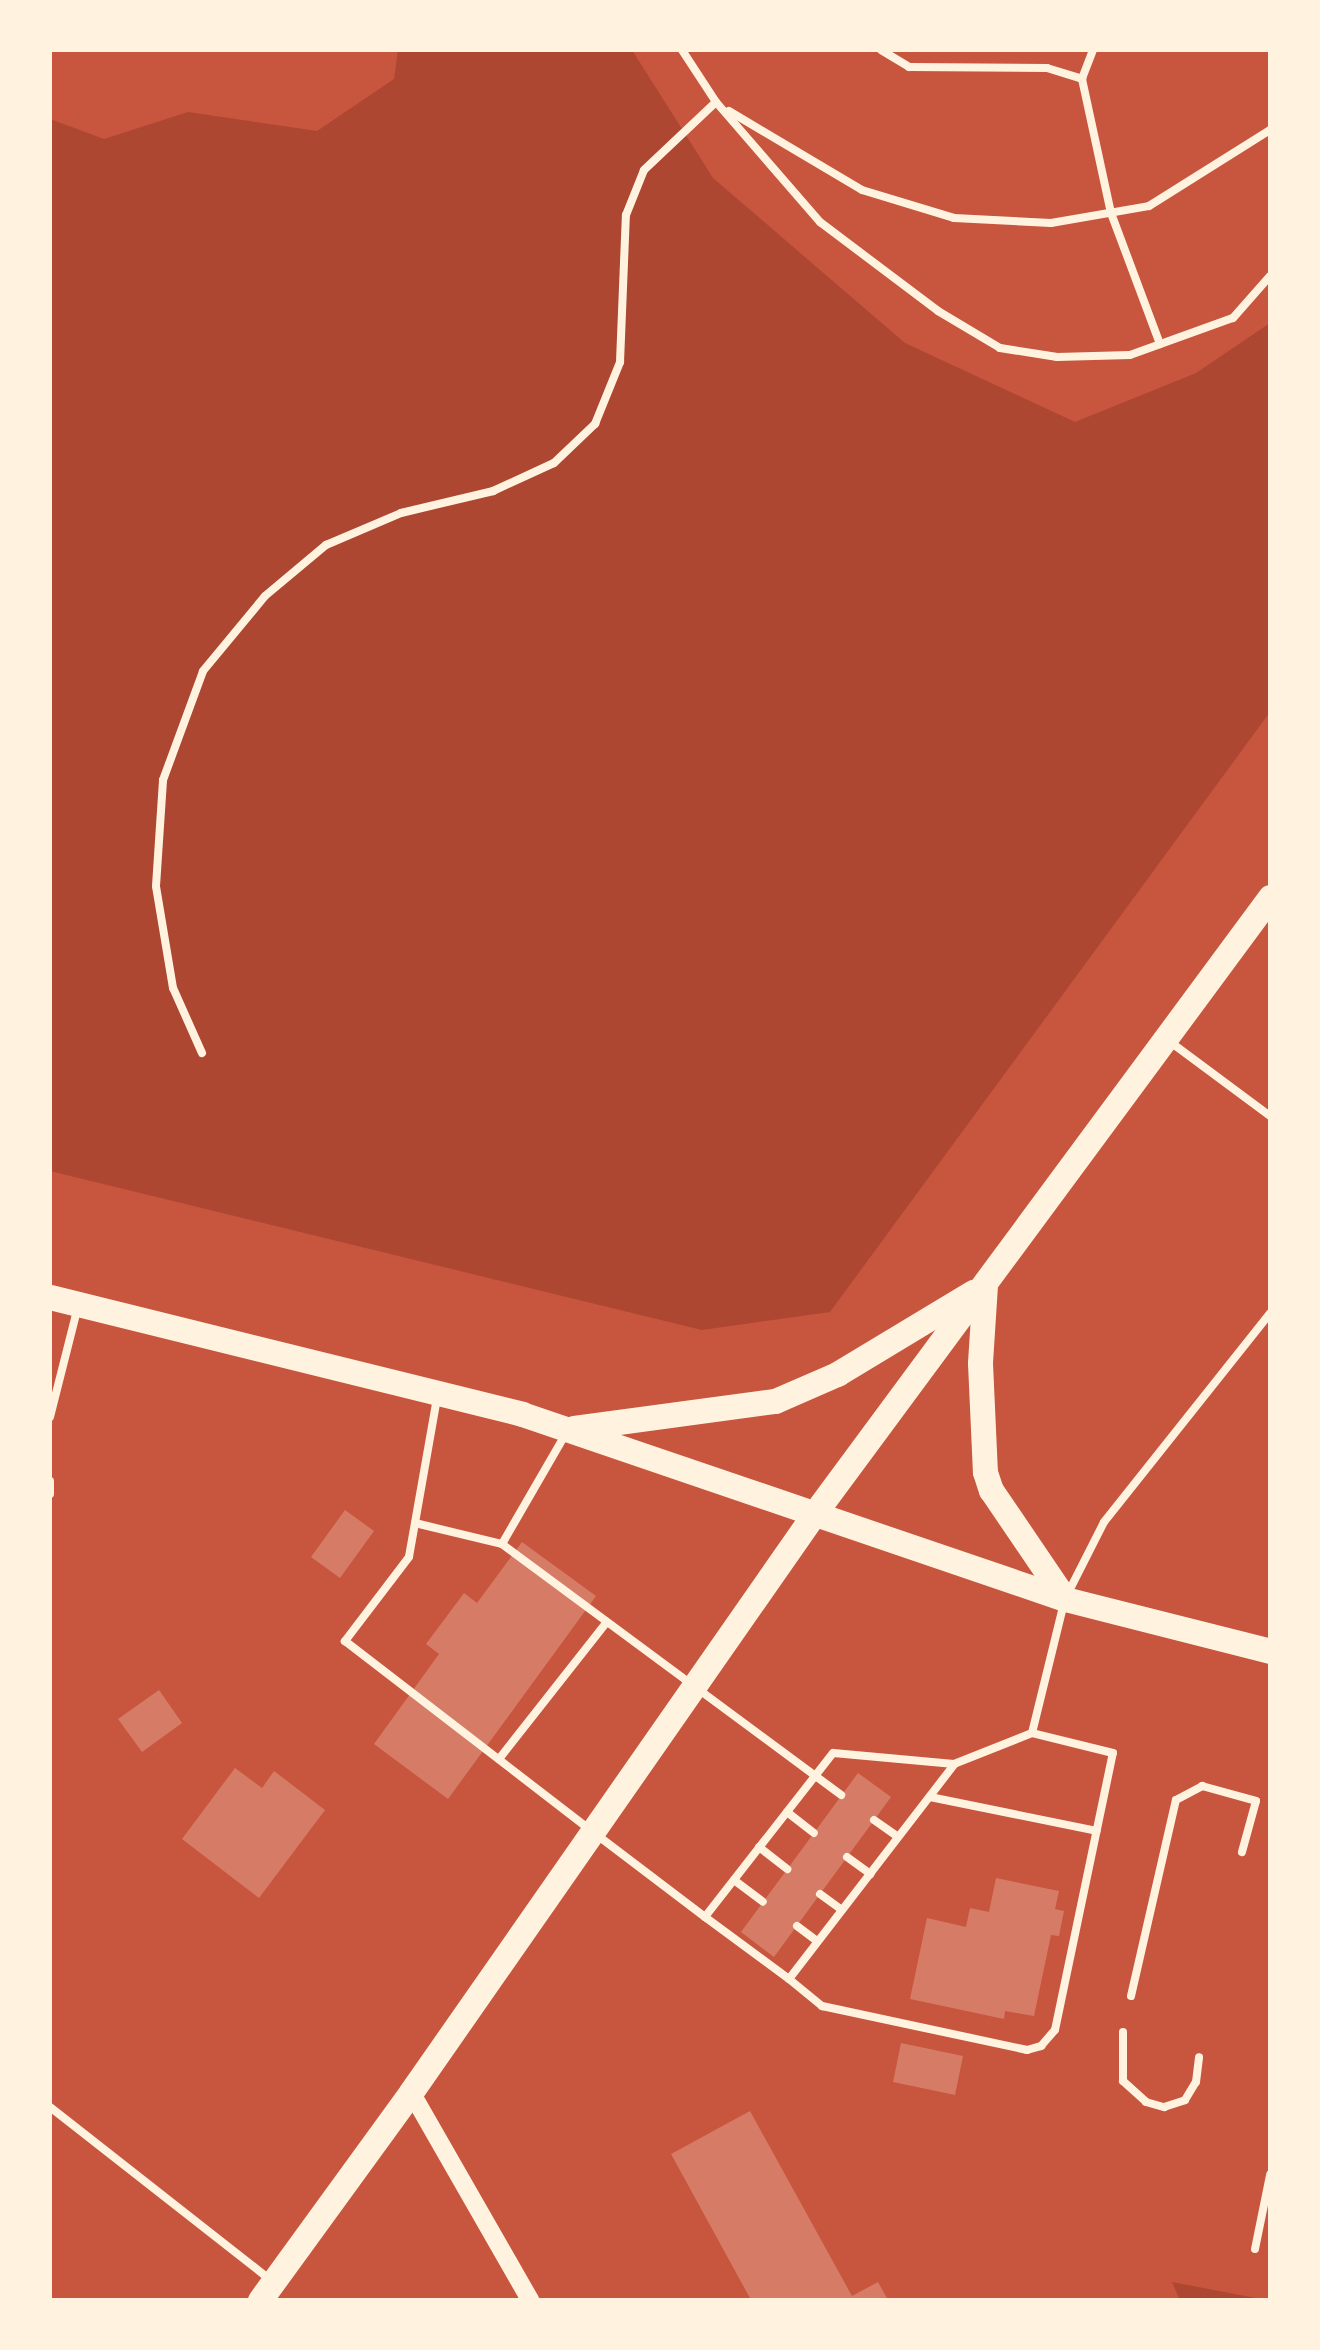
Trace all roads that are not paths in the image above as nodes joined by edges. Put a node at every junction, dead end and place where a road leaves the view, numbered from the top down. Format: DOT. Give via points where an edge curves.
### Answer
graph roads {
  1 [pos="682,50"];
  2 [pos="880,50"];
  3 [pos="1092,50"];
  4 [pos="1082,79"];
  5 [pos="716,102"];
  6 [pos="1270,130"];
  7 [pos="1111,212"];
  8 [pos="1270,276"];
  9 [pos="1160,344"];
  10 [pos="1270,897"];
  11 [pos="1166,1039"];
  12 [pos="202,1053"];
  13 [pos="1270,1116"];
  14 [pos="985,1286"];
  15 [pos="50,1297"];
  16 [pos="78,1304"];
  17 [pos="1270,1312"];
  18 [pos="438,1393"];
  19 [pos="50,1417"];
  20 [pos="568,1428"];
  21 [pos="50,1481"];
  22 [pos="50,1494"];
  23 [pos="814,1514"];
  24 [pos="415,1523"];
  25 [pos="502,1544"];
  26 [pos="1065,1598"];
  27 [pos="607,1622"];
  28 [pos="1270,1650"];
  29 [pos="695,1689"];
  30 [pos="1032,1733"];
  31 [pos="498,1759"];
  32 [pos="954,1764"];
  33 [pos="814,1776"];
  34 [pos="841,1796"];
  35 [pos="930,1797"];
  36 [pos="1256,1801"];
  37 [pos="1270,1803"];
  38 [pos="787,1812"];
  39 [pos="874,1820"];
  40 [pos="1096,1831"];
  41 [pos="593,1832"];
  42 [pos="814,1833"];
  43 [pos="898,1837"];
  44 [pos="759,1847"];
  45 [pos="1242,1852"];
  46 [pos="847,1857"];
  47 [pos="788,1869"];
  48 [pos="870,1874"];
  49 [pos="734,1880"];
  50 [pos="820,1894"];
  51 [pos="763,1902"];
  52 [pos="842,1910"];
  53 [pos="706,1917"];
  54 [pos="797,1926"];
  55 [pos="817,1941"];
  56 [pos="788,1978"];
  57 [pos="1132,1996"];
  58 [pos="1122,2032"];
  59 [pos="1199,2057"];
  60 [pos="411,2092"];
  61 [pos="50,2106"];
  62 [pos="1270,2175"];
  63 [pos="1255,2249"];
  64 [pos="266,2291"];
  65 [pos="530,2300"];
  1 -- 5 [label="lane"];
  2 -- 4 [label="lane" via="909,67 1047,68"];
  3 -- 4 [label="lane"];
  4 -- 7 [label="lane"];
  5 -- 7 [label="lane" via="862,190 954,218 1051,223"];
  5 -- 9 [label="lane" via="820,222 938,311 1000,348 1057,357 1130,355"];
  5 -- 12 [label="lane" via="644,170 626,215 620,362 596,424 554,463 493,492 400,513 326,545 265,596 204,671 163,780 156,886 173,988"];
  6 -- 7 [label="lane" via="1149,206"];
  7 -- 9 [label="lane"];
  8 -- 9 [label="lane" via="1232,318"];
  10 -- 11 [label="main road"];
  11 -- 13 [label="lane"];
  11 -- 14 [label="main road"];
  14 -- 20 [label="main road" via="838,1374 775,1401"];
  14 -- 23 [label="main road"];
  14 -- 26 [label="main road" via="985,1472"];
  15 -- 16 [label="main road"];
  16 -- 18 [label="main road"];
  16 -- 19 [label="lane"];
  17 -- 26 [label="lane" via="1104,1522"];
  18 -- 20 [label="main road"];
  18 -- 24 [label="lane"];
  20 -- 23 [label="main road"];
  20 -- 25 [label="lane"];
  21 -- 22 [label="lane"];
  23 -- 26 [label="main road"];
  23 -- 29 [label="main road"];
  24 -- 25 [label="lane"];
  24 -- 31 [label="lane" via="409,1557 345,1641"];
  25 -- 27 [label="lane"];
  26 -- 28 [label="main road"];
  26 -- 30 [label="lane"];
  27 -- 29 [label="lane"];
  27 -- 31 [label="lane"];
  29 -- 33 [label="lane"];
  29 -- 41 [label="main road"];
  30 -- 32 [label="lane"];
  30 -- 40 [label="lane" via="1113,1753"];
  31 -- 41 [label="lane"];
  32 -- 33 [label="lane" via="833,1753"];
  32 -- 35 [label="lane"];
  33 -- 34 [label="lane"];
  33 -- 38 [label="lane"];
  35 -- 40 [label="lane"];
  35 -- 43 [label="lane"];
  36 -- 37 [label="lane"];
  36 -- 45 [label="lane"];
  36 -- 57 [label="lane" via="1202,1786 1176,1800"];
  38 -- 42 [label="lane"];
  38 -- 44 [label="lane"];
  39 -- 43 [label="lane"];
  40 -- 56 [label="lane" via="1055,2030 1041,2046 1027,2050 822,2006"];
  41 -- 53 [label="lane"];
  41 -- 60 [label="main road"];
  43 -- 48 [label="lane"];
  44 -- 47 [label="lane"];
  44 -- 49 [label="lane"];
  46 -- 48 [label="lane"];
  48 -- 52 [label="lane"];
  49 -- 51 [label="lane"];
  49 -- 53 [label="lane"];
  50 -- 52 [label="lane"];
  52 -- 55 [label="lane"];
  53 -- 56 [label="lane"];
  54 -- 55 [label="lane"];
  55 -- 56 [label="lane"];
  58 -- 59 [label="lane" via="1123,2080 1146,2102 1164,2107 1185,2100"];
  60 -- 64 [label="main road"];
  60 -- 65 [label="street"];
  61 -- 64 [label="lane"];
  62 -- 63 [label="lane"];
}
